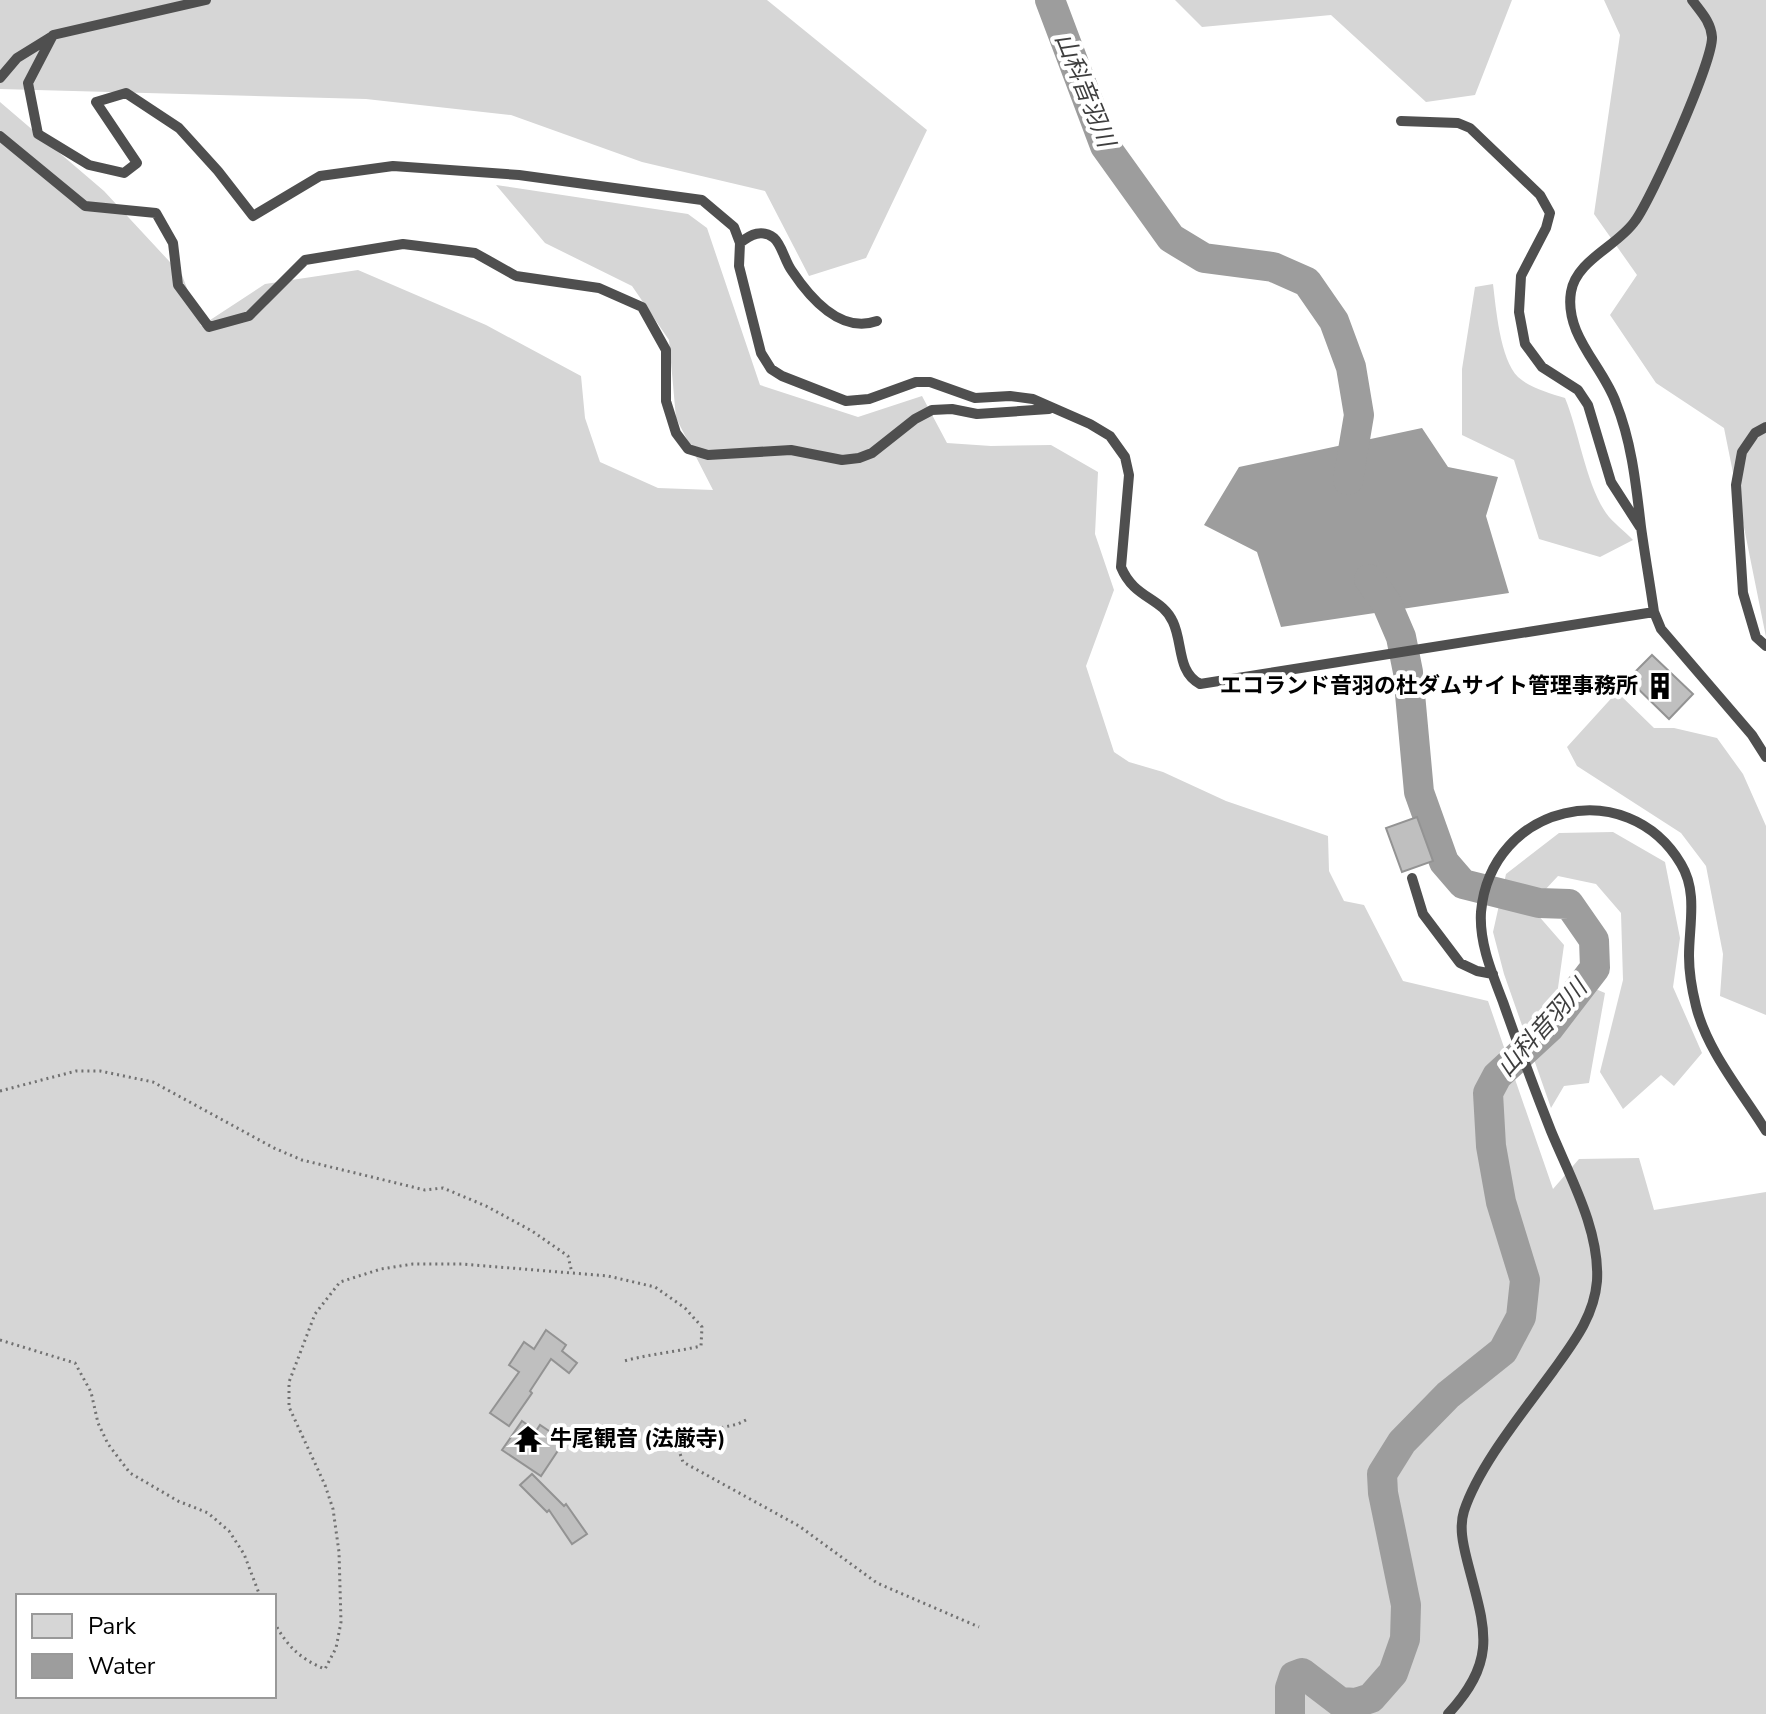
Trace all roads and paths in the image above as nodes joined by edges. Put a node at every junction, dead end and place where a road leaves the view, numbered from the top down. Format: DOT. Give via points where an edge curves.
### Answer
graph roads {
  1 [pos="206,0"];
  2 [pos="1692,0"];
  3 [pos="53,35"];
  4 [pos="0,78"];
  5 [pos="1401,121"];
  6 [pos="0,136"];
  7 [pos="740,243"];
  8 [pos="877,321"];
  9 [pos="1051,408"];
  10 [pos="1766,427"];
  11 [pos="1642,529"];
  12 [pos="1654,612"];
  13 [pos="1766,646"];
  14 [pos="1766,757"];
  15 [pos="1412,878"];
  16 [pos="1493,974"];
  17 [pos="0,1091"];
  18 [pos="1766,1131"];
  19 [pos="572,1273"];
  20 [pos="0,1340"];
  21 [pos="624,1361"];
  22 [pos="746,1420"];
  23 [pos="259,1594"];
  24 [pos="276,1625"];
  25 [pos="979,1627"];
  26 [pos="1448,1714"];
  1 -- 3 [label="lane"];
  2 -- 11 [label="lane" via="1710,24 1712,50 1678,133 1635,222 1581,272 1571,290 1572,320 1616,401 1636,472"];
  3 -- 4 [label="lane" via="17,58"];
  3 -- 7 [label="lane" via="28,83 38,134 89,165 124,173 137,163 96,102 126,93 179,128 253,216 320,176 393,166 519,175 702,200 734,227"];
  5 -- 11 [label="lane" via="1470,128 1540,195 1550,213 1521,276 1519,312 1525,344 1542,367 1570,384 1588,405 1611,482"];
  6 -- 9 [label="lane" via="85,206 156,213 173,243 178,285 209,327 249,316 305,260 403,244 475,253 516,276 599,288 642,307 666,350 666,401 676,433 688,449 708,455 791,450 859,458 932,410 977,414"];
  7 -- 8 [label="lane" via="751,234 776,239 792,271 837,318 865,325"];
  7 -- 9 [label="lane" via="739,266 761,353 782,376 846,401 930,382 975,398 1033,399"];
  9 -- 12 [label="lane" via="1110,436 1125,457 1129,475 1121,567 1136,590 1173,622 1186,672 1200,684"];
  10 -- 13 [label="lane" via="1742,452 1736,485 1743,593 1756,637"];
  11 -- 12 [label="lane"];
  12 -- 14 [label="lane" via="1661,629"];
  15 -- 16 [label="lane" via="1423,914 1460,963"];
  16 -- 18 [label="lane" via="1483,944 1481,912 1500,854 1545,818 1603,810 1636,822 1664,842 1681,864 1690,889 1696,1009 1707,1038"];
  16 -- 26 [label="lane" via="1591,1232 1597,1283 1592,1310 1578,1336 1485,1468 1463,1514 1462,1538 1484,1627 1476,1679"];
  17 -- 19 [label="path" via="76,1071 153,1082 302,1160 425,1190 443,1188 486,1206 568,1256"];
  19 -- 21 [label="path" via="655,1287 702,1327 701,1346"];
  19 -- 24 [label="path" via="413,1264 340,1282 315,1314 289,1382 289,1407 325,1485 339,1552 341,1622 325,1669 288,1646"];
  20 -- 23 [label="path" via="75,1363 108,1444 130,1473 208,1513 229,1531"];
  22 -- 25 [label="path" via="693,1434 677,1445 683,1462 799,1526 877,1583"];
}
